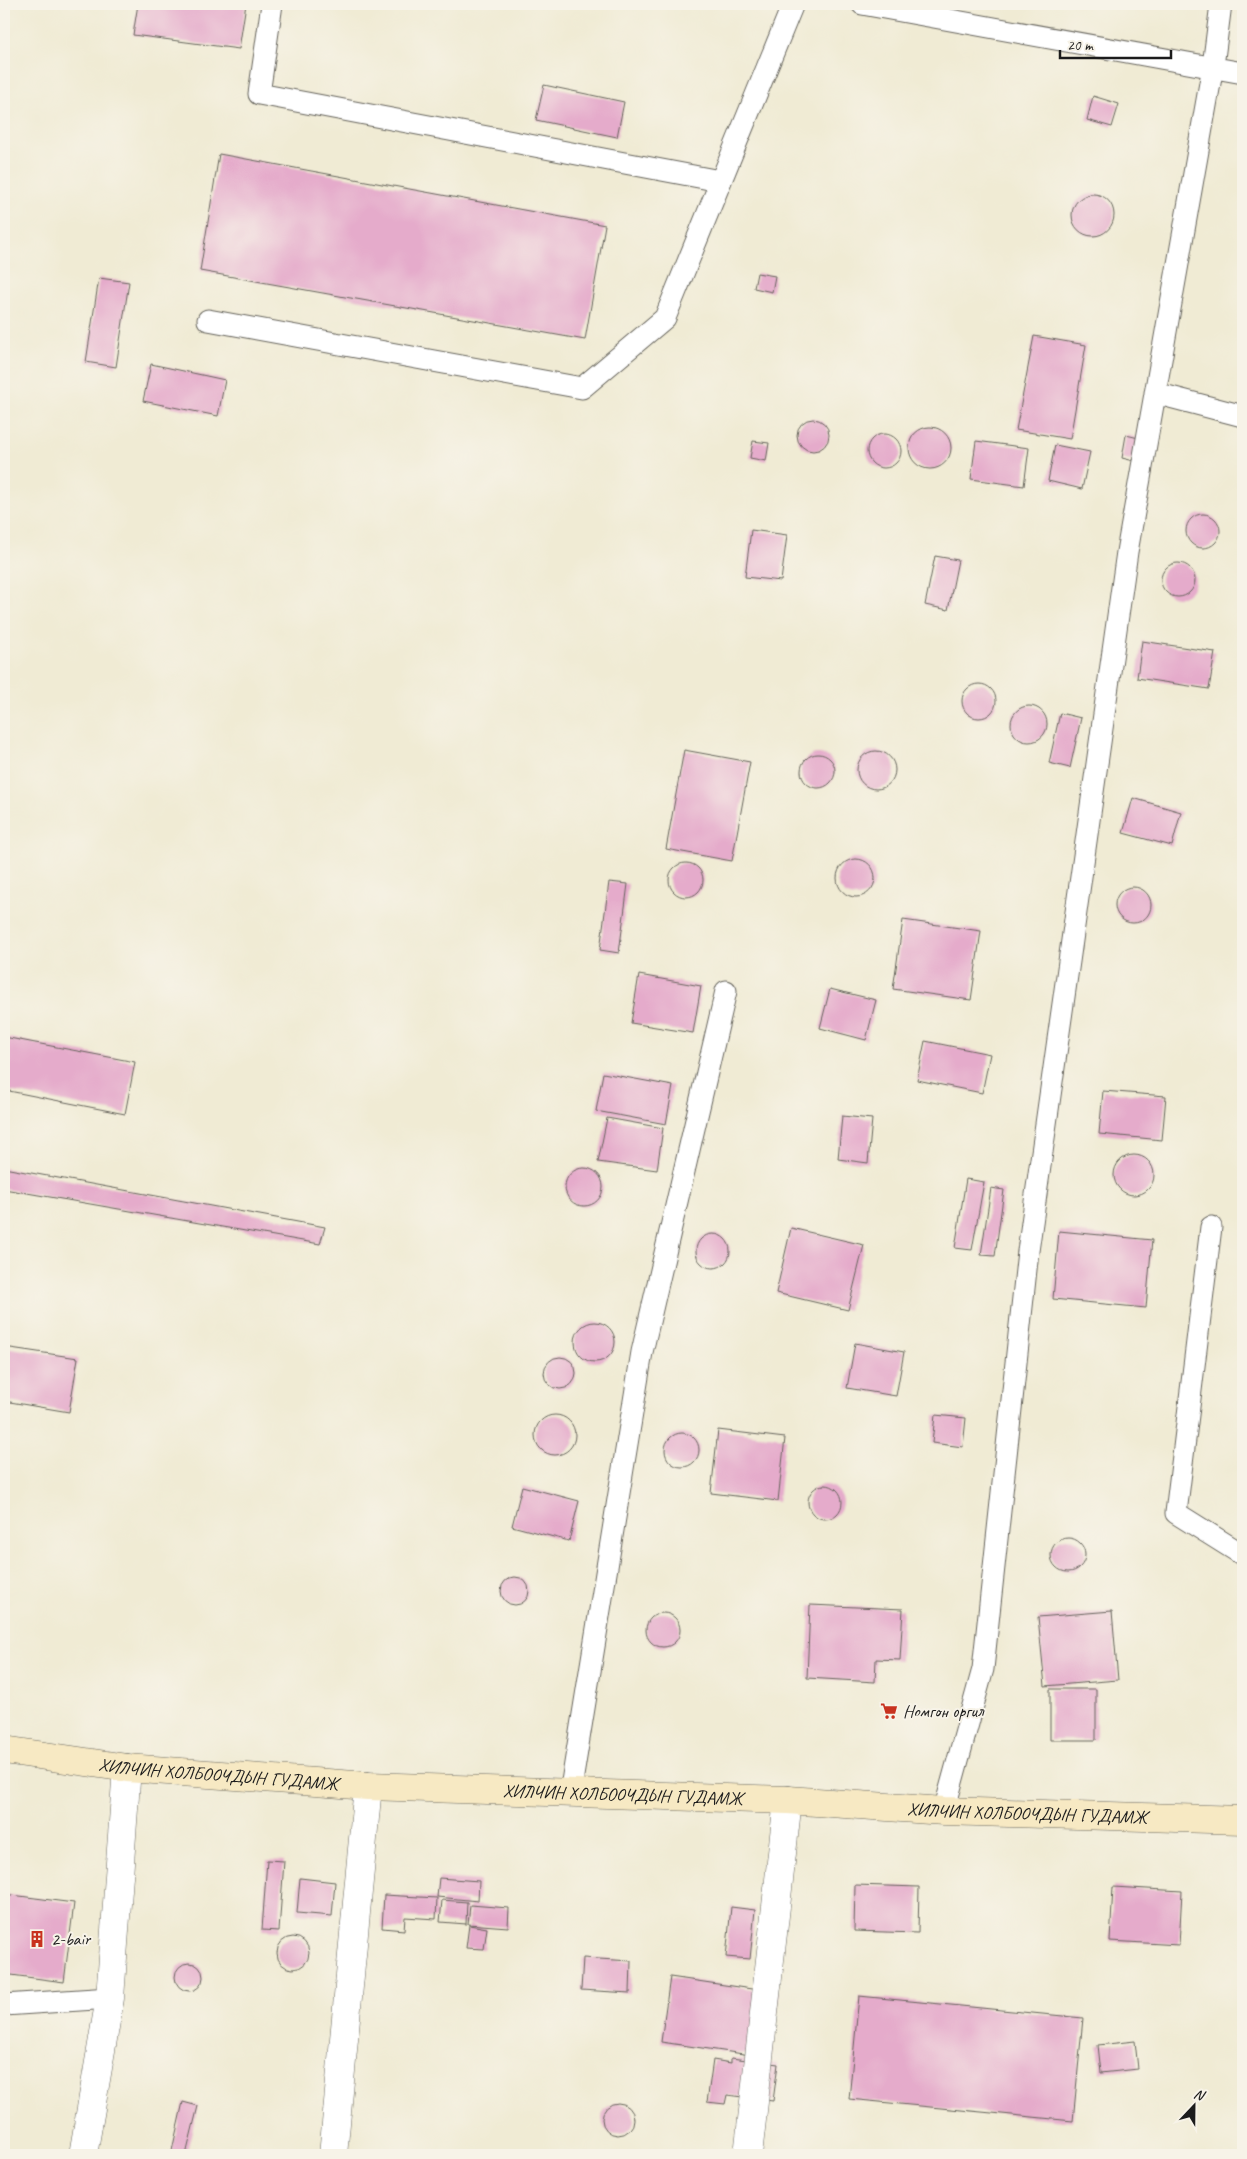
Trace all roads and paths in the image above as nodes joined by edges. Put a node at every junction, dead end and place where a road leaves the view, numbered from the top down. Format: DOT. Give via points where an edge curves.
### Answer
graph roads {
  1 [pos="272,4"];
  2 [pos="793,4"];
  3 [pos="862,4"];
  4 [pos="1221,4"];
  5 [pos="1213,66"];
  6 [pos="1243,73"];
  7 [pos="720,181"];
  8 [pos="208,320"];
  9 [pos="1155,393"];
  10 [pos="1243,416"];
  11 [pos="726,991"];
  12 [pos="1211,1227"];
  13 [pos="1243,1555"];
  14 [pos="4,1750"];
  15 [pos="128,1768"];
  16 [pos="368,1786"];
  17 [pos="570,1794"];
  18 [pos="788,1800"];
  19 [pos="944,1812"];
  20 [pos="1243,1820"];
  21 [pos="110,1998"];
  22 [pos="4,2005"];
  23 [pos="83,2155"];
  24 [pos="333,2155"];
  25 [pos="748,2155"];
  1 -- 7 [label="lane" via="259,94"];
  2 -- 7 [label="lane"];
  3 -- 5 [label="lane"];
  4 -- 5 [label="lane"];
  5 -- 6 [label="lane"];
  5 -- 9 [label="lane"];
  7 -- 8 [label="lane" via="665,318 582,388"];
  9 -- 10 [label="lane"];
  9 -- 19 [label="lane" via="1127,552 1028,1251 983,1669"];
  11 -- 17 [label="lane" via="642,1352"];
  12 -- 13 [label="lane" via="1176,1513"];
  14 -- 15 [label="main road, ХИЛЧИН ХОЛБООЧДЫН ГУДАМЖ"];
  15 -- 16 [label="main road, ХИЛЧИН ХОЛБООЧДЫН ГУДАМЖ"];
  15 -- 21 [label="street"];
  16 -- 17 [label="main road, ХИЛЧИН ХОЛБООЧДЫН ГУДАМЖ"];
  16 -- 24 [label="street"];
  17 -- 18 [label="main road, ХИЛЧИН ХОЛБООЧДЫН ГУДАМЖ"];
  18 -- 19 [label="main road, ХИЛЧИН ХОЛБООЧДЫН ГУДАМЖ"];
  18 -- 25 [label="street"];
  19 -- 20 [label="main road, ХИЛЧИН ХОЛБООЧДЫН ГУДАМЖ"];
  21 -- 22 [label="lane"];
  21 -- 23 [label="street"];
}
